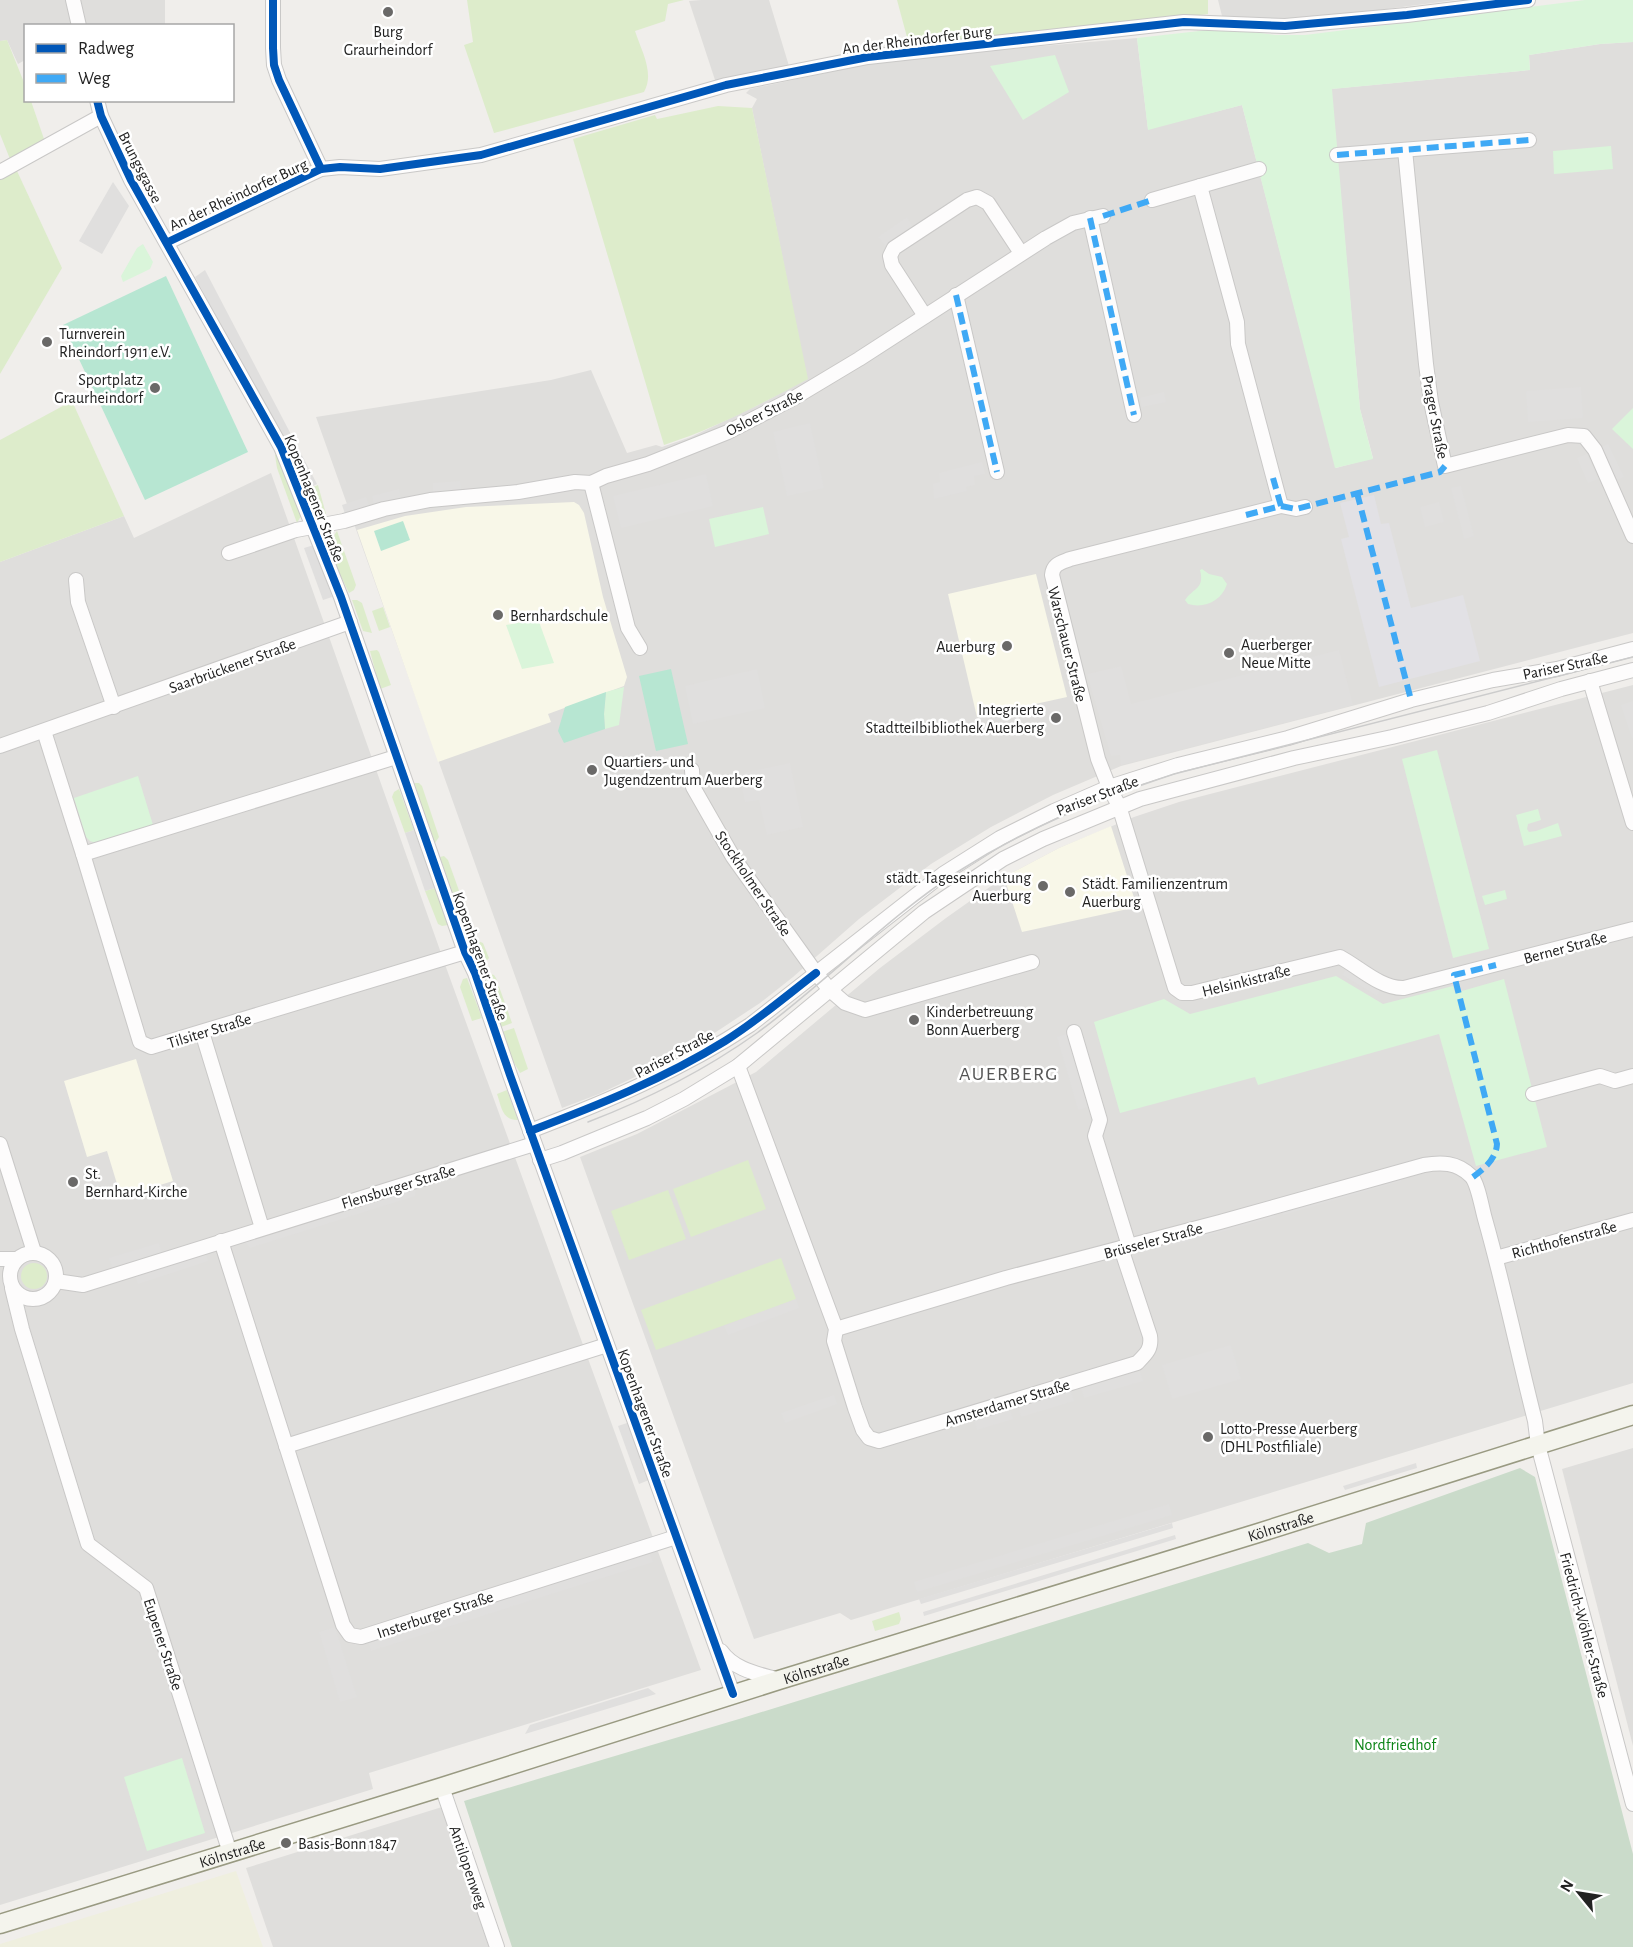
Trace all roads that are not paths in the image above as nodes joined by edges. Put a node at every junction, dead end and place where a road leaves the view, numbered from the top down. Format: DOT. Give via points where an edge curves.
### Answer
graph roads {
  1 [pos="73,0"];
  2 [pos="273,0"];
  3 [pos="1528,0"];
  4 [pos="79,24"];
  5 [pos="98,102"];
  6 [pos="101,116"];
  7 [pos="1529,140"];
  8 [pos="1405,150"];
  9 [pos="1337,155"];
  10 [pos="1259,169"];
  11 [pos="321,170"];
  12 [pos="0,171"];
  13 [pos="1200,186"];
  14 [pos="1152,200"];
  15 [pos="168,242"];
  16 [pos="1022,253"];
  17 [pos="956,295"];
  18 [pos="925,316"];
  19 [pos="1134,415"];
  20 [pos="997,472"];
  21 [pos="591,483"];
  22 [pos="1281,506"];
  23 [pos="1305,507"];
  24 [pos="313,526"];
  25 [pos="1633,536"];
  26 [pos="229,553"];
  27 [pos="76,580"];
  28 [pos="350,622"];
  29 [pos="640,648"];
  30 [pos="1633,649"];
  31 [pos="1633,670"];
  32 [pos="1590,681"];
  33 [pos="114,707"];
  34 [pos="44,731"];
  35 [pos="0,747"];
  36 [pos="396,757"];
  37 [pos="692,770"];
  38 [pos="1109,788"];
  39 [pos="1119,806"];
  40 [pos="1633,823"];
  41 [pos="83,855"];
  42 [pos="1633,929"];
  43 [pos="465,952"];
  44 [pos="1032,962"];
  45 [pos="1496,964"];
  46 [pos="816,973"];
  47 [pos="830,990"];
  48 [pos="202,1032"];
  49 [pos="1074,1032"];
  50 [pos="738,1066"];
  51 [pos="1633,1076"];
  52 [pos="1533,1094"];
  53 [pos="532,1137"];
  54 [pos="0,1144"];
  55 [pos="540,1160"];
  56 [pos="1633,1220"];
  57 [pos="262,1228"];
  58 [pos="221,1241"];
  59 [pos="1125,1247"];
  60 [pos="34,1252"];
  61 [pos="1496,1258"];
  62 [pos="0,1259"];
  63 [pos="17,1259"];
  64 [pos="56,1281"];
  65 [pos="12,1288"];
  66 [pos="836,1329"];
  67 [pos="607,1345"];
  68 [pos="1633,1415"];
  69 [pos="1538,1445"];
  70 [pos="286,1446"];
  71 [pos="676,1537"];
  72 [pos="714,1641"];
  73 [pos="779,1680"];
  74 [pos="733,1695"];
  75 [pos="442,1787"];
  76 [pos="1633,1804"];
  77 [pos="230,1853"];
  78 [pos="0,1924"];
  79 [pos="497,1947"];
  1 -- 4 [label="street"];
  2 -- 11 [label="street, An der Rheindorfer Burg" via="274,65"];
  3 -- 11 [label="street, An der Rheindorfer Burg" via="1285,26 1184,22 868,57 726,85 481,155 380,170"];
  5 -- 6 [label="street, Brungsgasse"];
  6 -- 12 [label="street"];
  6 -- 15 [label="street, Brungsgasse" via="131,180"];
  7 -- 8 [label="street"];
  8 -- 9 [label="street"];
  8 -- 25 [label="street, Prager Straße" via="1426,364 1446,466 1568,435 1584,436 1595,450"];
  10 -- 13 [label="street"];
  11 -- 15 [label="street, An der Rheindorfer Burg"];
  13 -- 14 [label="street"];
  13 -- 22 [label="street"];
  15 -- 24 [label="street, Kopenhagener Straße" via="281,447"];
  16 -- 17 [label="street, Osloer Straße"];
  16 -- 18 [label="street" via="988,202 967,200 894,248 890,256"];
  16 -- 19 [label="street, Osloer Straße" via="1064,228 1096,217"];
  17 -- 18 [label="street, Osloer Straße"];
  17 -- 20 [label="street"];
  18 -- 21 [label="street, Osloer Straße" via="806,391 728,432"];
  21 -- 24 [label="street, Osloer Straße" via="430,501"];
  21 -- 29 [label="street" via="628,628"];
  22 -- 23 [label="street, Warschauer Straße"];
  22 -- 38 [label="street, Warschauer Straße" via="1070,559 1052,570 1082,700"];
  24 -- 26 [label="street, Kopenhagener Straße"];
  24 -- 28 [label="street, Kopenhagener Straße"];
  27 -- 33 [label="street" via="78,602"];
  28 -- 33 [label="street, Saarbrückener Straße"];
  28 -- 36 [label="street, Kopenhagener Straße"];
  30 -- 38 [label="street, Pariser Straße" via="1411,700"];
  31 -- 32 [label="street, Pariser Straße"];
  32 -- 39 [label="street, Pariser Straße" via="1488,713 1230,774"];
  32 -- 40 [label="street"];
  33 -- 34 [label="street, Saarbrückener Straße"];
  34 -- 35 [label="street, Saarbrückener Straße"];
  34 -- 41 [label="street, Tilsiter Straße"];
  36 -- 41 [label="street"];
  36 -- 43 [label="street, Kopenhagener Straße"];
  37 -- 46 [label="street, Stockholmer Straße" via="693,787 733,857"];
  38 -- 39 [label="street, Warschauer Straße"];
  38 -- 46 [label="street, Pariser Straße" via="1000,838 909,899"];
  39 -- 45 [label="street, Helsinkistraße" via="1175,988 1182,993 1340,957 1397,988"];
  39 -- 47 [label="street, Pariser Straße" via="983,871 924,912"];
  41 -- 48 [label="street, Tilsiter Straße" via="140,1042 151,1047"];
  42 -- 45 [label="street, Berner Straße"];
  43 -- 48 [label="street, Tilsiter Straße"];
  43 -- 53 [label="street, Kopenhagener Straße"];
  44 -- 47 [label="street" via="865,1010 845,1003"];
  46 -- 47 [label="street, Stockholmer Straße"];
  46 -- 53 [label="street, Pariser Straße" via="723,1042"];
  47 -- 50 [label="street, Pariser Straße"];
  48 -- 57 [label="street"];
  49 -- 59 [label="street, Amsterdamer Straße" via="1100,1120 1095,1136"];
  50 -- 55 [label="street, Pariser Straße" via="646,1118"];
  50 -- 66 [label="street"];
  51 -- 52 [label="street" via="1615,1081 1600,1076"];
  53 -- 55 [label="street, Kopenhagener Straße"];
  53 -- 57 [label="street, Flensburger Straße"];
  54 -- 60 [label="street"];
  55 -- 67 [label="street, Kopenhagener Straße"];
  56 -- 61 [label="street, Richthofenstraße"];
  57 -- 58 [label="street, Flensburger Straße"];
  58 -- 64 [label="street, Flensburger Straße" via="83,1285"];
  58 -- 70 [label="street, Insterburger Straße"];
  59 -- 61 [label="street, Brüsseler Straße" via="1439,1162 1456,1165 1473,1177"];
  59 -- 66 [label="street, Brüsseler Straße"];
  59 -- 66 [label="street, Amsterdamer Straße" via="1151,1344 1137,1364 879,1441 869,1438 859,1419 834,1341"];
  60 -- 63 [label="street"];
  60 -- 64 [label="street" via="49,1258 56,1268"];
  61 -- 69 [label="street, Brüsseler Straße"];
  62 -- 63 [label="street"];
  63 -- 65 [label="street" via="9,1278"];
  64 -- 65 [label="street" via="42,1298 31,1300"];
  65 -- 77 [label="street, Eupener Straße" via="88,1544 146,1588"];
  67 -- 70 [label="street"];
  67 -- 71 [label="street, Kopenhagener Straße"];
  68 -- 69 [label="main road, Kölnstraße"];
  69 -- 73 [label="main road, Kölnstraße"];
  69 -- 76 [label="street, Friedrich-Wöhler-Straße"];
  70 -- 71 [label="street, Insterburger Straße" via="343,1625 354,1637"];
  71 -- 72 [label="street, Kopenhagener Straße"];
  72 -- 73 [label="street, Kopenhagener Straße" via="732,1663"];
  72 -- 74 [label="street, Kopenhagener Straße"];
  73 -- 74 [label="main road, Kölnstraße"];
  74 -- 75 [label="main road, Kölnstraße"];
  75 -- 77 [label="main road, Kölnstraße"];
  75 -- 79 [label="street, Antilopenweg"];
  77 -- 78 [label="main road, Kölnstraße"];
}
